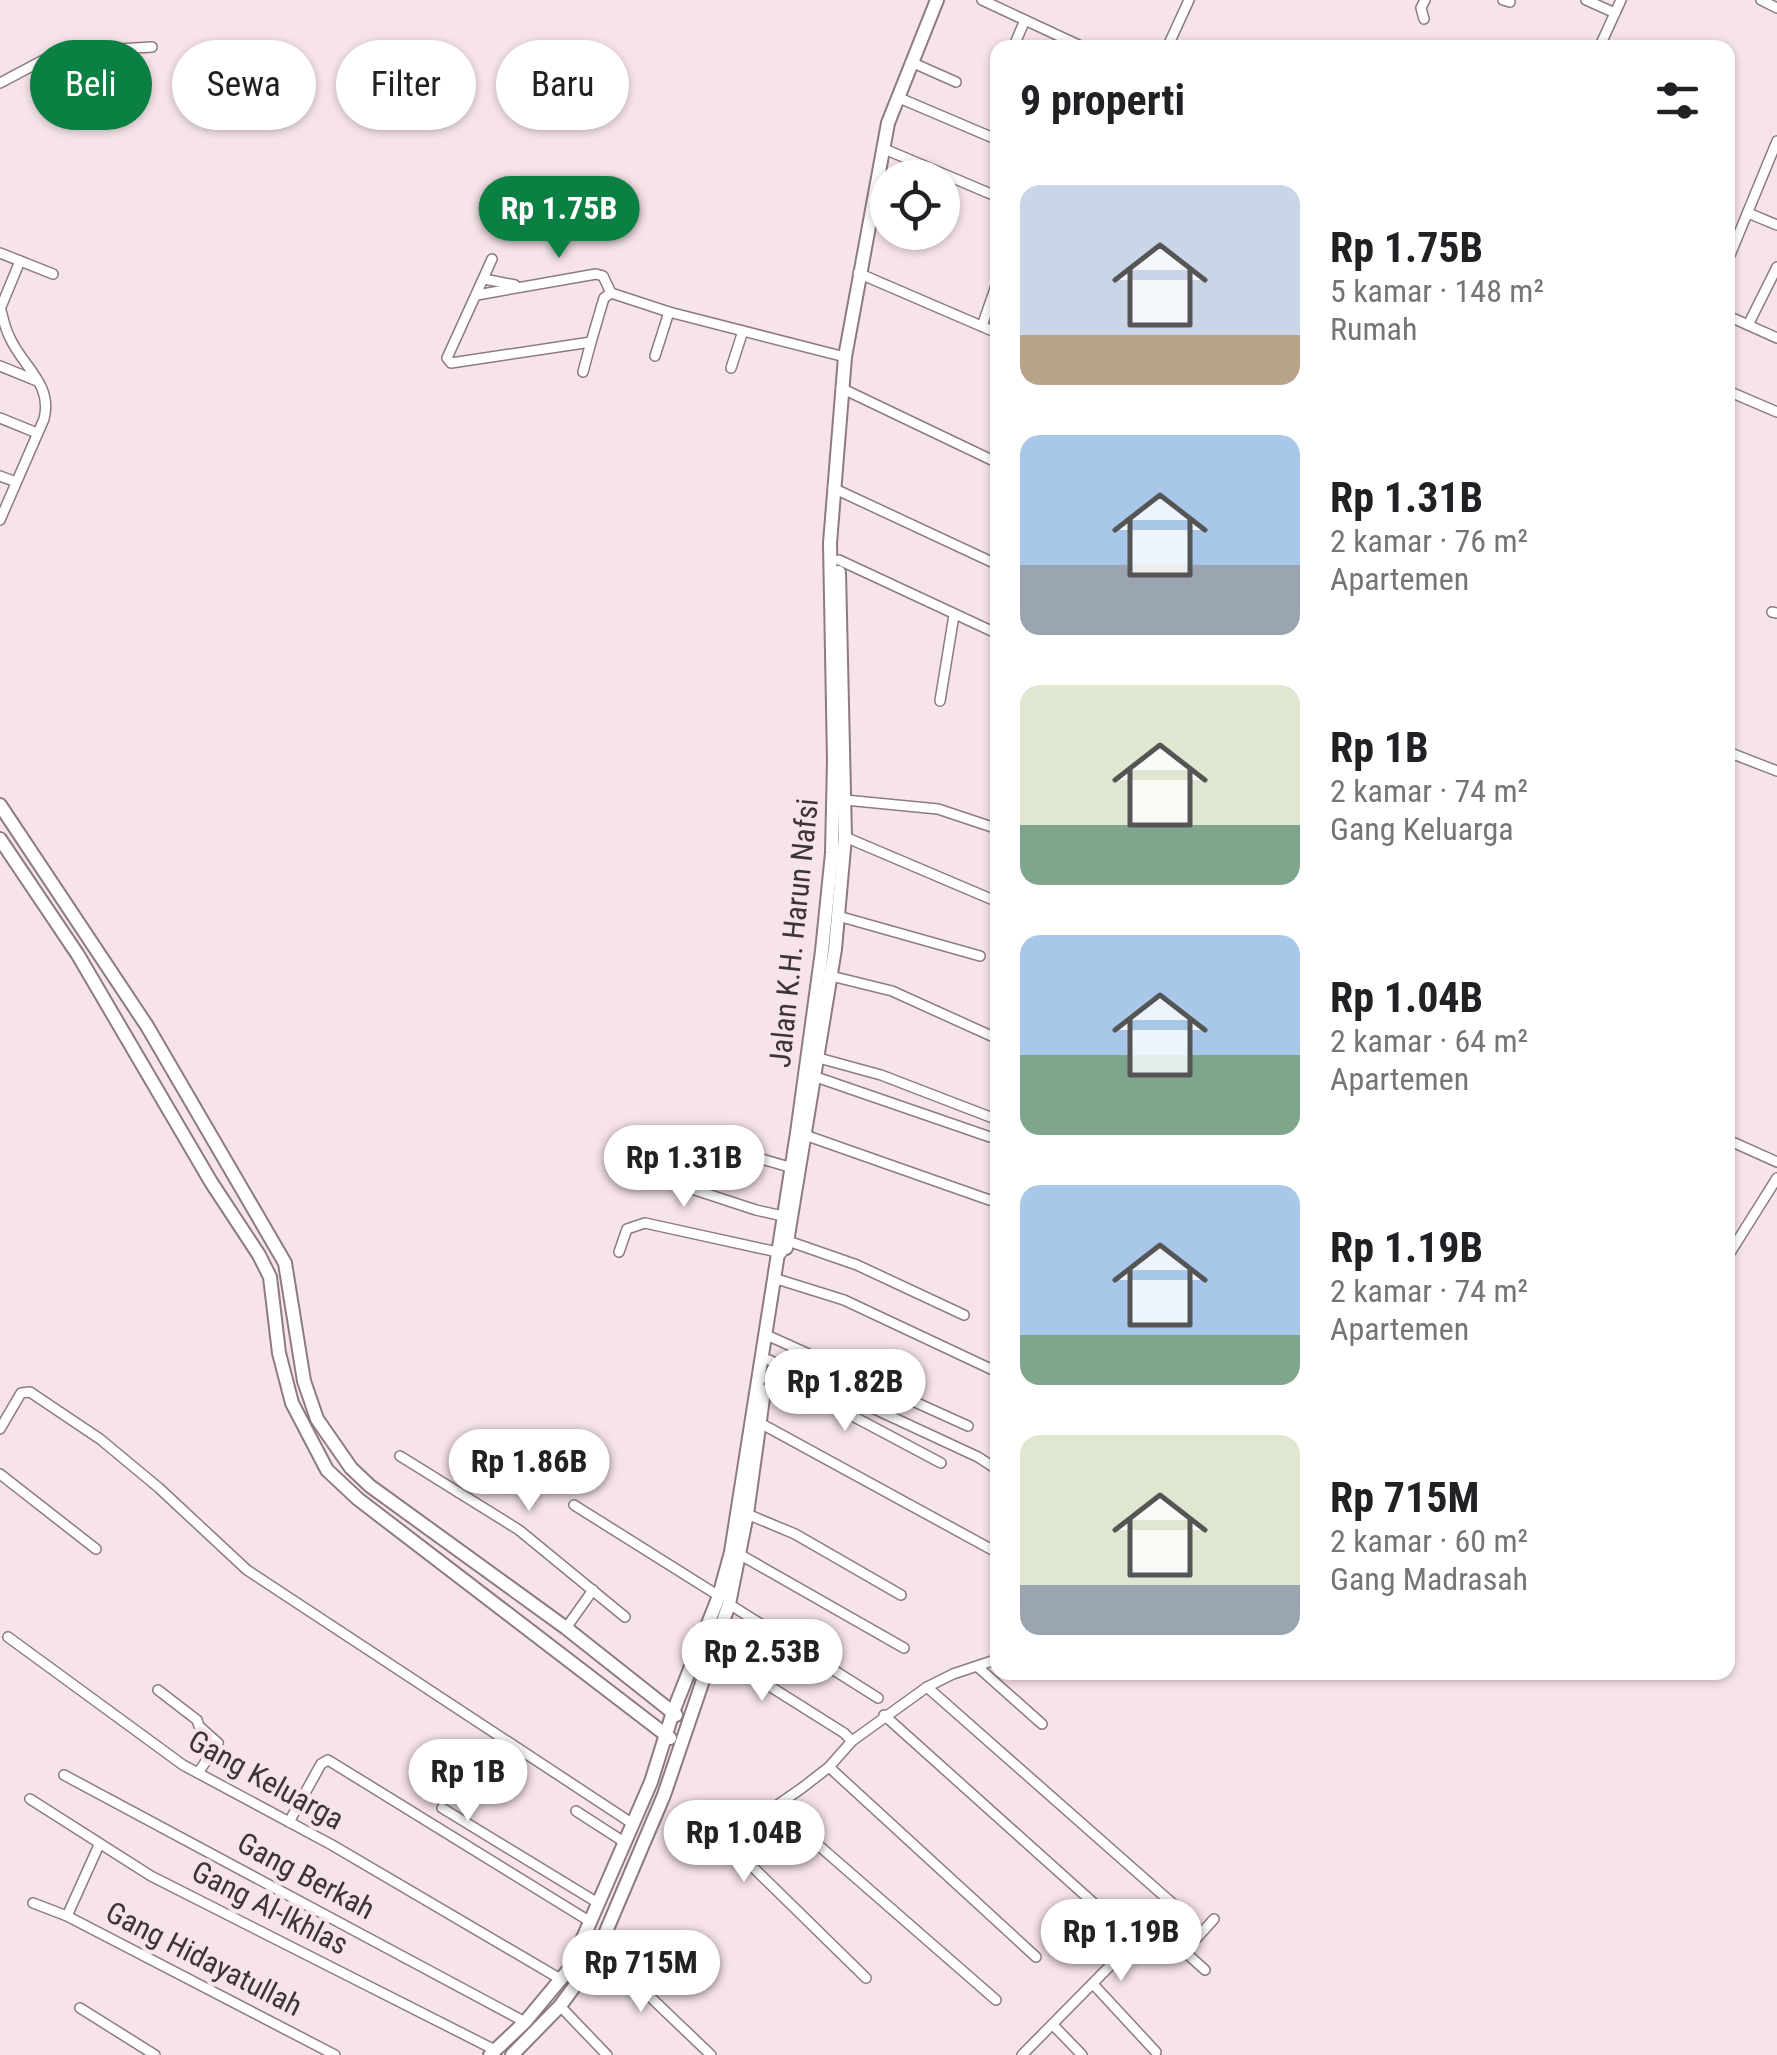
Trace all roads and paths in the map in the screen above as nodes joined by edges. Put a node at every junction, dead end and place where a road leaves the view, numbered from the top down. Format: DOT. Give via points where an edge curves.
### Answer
graph roads {
  1 [pos="937,0"];
  2 [pos="982,0"];
  3 [pos="1189,0"];
  4 [pos="1425,0"];
  5 [pos="1586,0"];
  6 [pos="1622,0"];
  7 [pos="1761,0"];
  8 [pos="1777,8"];
  9 [pos="1615,13"];
  10 [pos="1424,19"];
  11 [pos="1026,20"];
  12 [pos="1017,40"];
  13 [pos="1068,40"];
  14 [pos="1171,40"];
  15 [pos="1603,40"];
  16 [pos="911,62"];
  17 [pos="30,67"];
  18 [pos="956,82"];
  19 [pos="0,83"];
  20 [pos="897,97"];
  21 [pos="990,137"];
  22 [pos="1777,141"];
  23 [pos="882,148"];
  24 [pos="990,194"];
  25 [pos="1748,213"];
  26 [pos="1777,225"];
  27 [pos="1735,244"];
  28 [pos="0,253"];
  29 [pos="492,259"];
  30 [pos="20,261"];
  31 [pos="1777,266"];
  32 [pos="858,273"];
  33 [pos="53,274"];
  34 [pos="484,279"];
  35 [pos="1774,280"];
  36 [pos="524,286"];
  37 [pos="611,294"];
  38 [pos="477,295"];
  39 [pos="990,303"];
  40 [pos="0,307"];
  41 [pos="669,312"];
  42 [pos="1735,319"];
  43 [pos="1748,325"];
  44 [pos="982,326"];
  45 [pos="990,329"];
  46 [pos="743,331"];
  47 [pos="1777,338"];
  48 [pos="591,342"];
  49 [pos="655,356"];
  50 [pos="844,357"];
  51 [pos="0,366"];
  52 [pos="732,368"];
  53 [pos="582,372"];
  54 [pos="40,382"];
  55 [pos="842,388"];
  56 [pos="1735,393"];
  57 [pos="1777,412"];
  58 [pos="0,418"];
  59 [pos="37,432"];
  60 [pos="990,458"];
  61 [pos="0,476"];
  62 [pos="16,482"];
  63 [pos="833,488"];
  64 [pos="0,520"];
  65 [pos="833,529"];
  66 [pos="839,560"];
  67 [pos="990,561"];
  68 [pos="954,614"];
  69 [pos="990,630"];
  70 [pos="940,701"];
  71 [pos="1735,755"];
  72 [pos="1777,771"];
  73 [pos="839,774"];
  74 [pos="845,800"];
  75 [pos="0,805"];
  76 [pos="990,826"];
  77 [pos="845,837"];
  78 [pos="0,839"];
  79 [pos="990,899"];
  80 [pos="838,916"];
  81 [pos="96,944"];
  82 [pos="78,955"];
  83 [pos="980,956"];
  84 [pos="825,974"];
  85 [pos="990,1035"];
  86 [pos="814,1056"];
  87 [pos="816,1077"];
  88 [pos="990,1117"];
  89 [pos="670,1132"];
  90 [pos="802,1134"];
  91 [pos="990,1136"];
  92 [pos="1735,1143"];
  93 [pos="1777,1162"];
  94 [pos="630,1169"];
  95 [pos="796,1169"];
  96 [pos="1777,1178"];
  97 [pos="990,1200"];
  98 [pos="783,1216"];
  99 [pos="1735,1245"];
  100 [pos="783,1249"];
  101 [pos="619,1252"];
  102 [pos="780,1280"];
  103 [pos="964,1315"];
  104 [pos="771,1337"];
  105 [pos="769,1360"];
  106 [pos="990,1369"];
  107 [pos="762,1375"];
  108 [pos="760,1423"];
  109 [pos="968,1426"];
  110 [pos="0,1430"];
  111 [pos="400,1456"];
  112 [pos="941,1463"];
  113 [pos="990,1464"];
  114 [pos="0,1474"];
  115 [pos="574,1505"];
  116 [pos="747,1514"];
  117 [pos="96,1548"];
  118 [pos="990,1548"];
  119 [pos="739,1554"];
  120 [pos="593,1590"];
  121 [pos="900,1595"];
  122 [pos="724,1600"];
  123 [pos="625,1617"];
  124 [pos="566,1628"];
  125 [pos="8,1636"];
  126 [pos="708,1647"];
  127 [pos="904,1648"];
  128 [pos="990,1663"];
  129 [pos="980,1668"];
  130 [pos="990,1677"];
  131 [pos="993,1680"];
  132 [pos="926,1687"];
  133 [pos="158,1690"];
  134 [pos="878,1698"];
  135 [pos="673,1712"];
  136 [pos="884,1715"];
  137 [pos="687,1722"];
  138 [pos="1042,1724"];
  139 [pos="666,1734"];
  140 [pos="849,1738"];
  141 [pos="680,1745"];
  142 [pos="829,1767"];
  143 [pos="198,1773"];
  144 [pos="64,1774"];
  145 [pos="30,1799"];
  146 [pos="778,1806"];
  147 [pos="442,1808"];
  148 [pos="576,1811"];
  149 [pos="289,1822"];
  150 [pos="633,1824"];
  151 [pos="624,1842"];
  152 [pos="99,1845"];
  153 [pos="33,1903"];
  154 [pos="598,1903"];
  155 [pos="66,1916"];
  156 [pos="1214,1919"];
  157 [pos="589,1921"];
  158 [pos="1153,1922"];
  159 [pos="1136,1941"];
  160 [pos="599,1948"];
  161 [pos="1185,1951"];
  162 [pos="1036,1956"];
  163 [pos="1206,1970"];
  164 [pos="866,1978"];
  165 [pos="562,1980"];
  166 [pos="1093,1984"];
  167 [pos="996,2000"];
  168 [pos="560,2006"];
  169 [pos="80,2008"];
  170 [pos="524,2022"];
  171 [pos="1052,2024"];
  172 [pos="493,2052"];
  173 [pos="1156,2052"];
  174 [pos="155,2055"];
  175 [pos="336,2055"];
  176 [pos="512,2055"];
  177 [pos="608,2055"];
  178 [pos="711,2055"];
  179 [pos="1022,2055"];
  180 [pos="1082,2055"];
  1 -- 16 [label="main road, Jalan K.H. Harun Nafsi"];
  2 -- 11 [label="street"];
  3 -- 14 [label="street"];
  4 -- 10 [label="street"];
  5 -- 9 [label="street"];
  6 -- 9 [label="street"];
  7 -- 8 [label="street"];
  9 -- 15 [label="street"];
  11 -- 12 [label="street"];
  11 -- 13 [label="street"];
  16 -- 18 [label="street"];
  16 -- 20 [label="main road, Jalan K.H. Harun Nafsi"];
  17 -- 19 [label="street"];
  20 -- 21 [label="street"];
  20 -- 23 [label="main road, Jalan K.H. Harun Nafsi"];
  22 -- 25 [label="street"];
  23 -- 24 [label="street"];
  23 -- 32 [label="main road, Jalan K.H. Harun Nafsi"];
  25 -- 26 [label="street"];
  25 -- 27 [label="street"];
  28 -- 30 [label="street"];
  29 -- 34 [label="street"];
  30 -- 33 [label="street"];
  30 -- 40 [label="street"];
  31 -- 35 [label="street"];
  32 -- 44 [label="street"];
  32 -- 50 [label="main road, Jalan K.H. Harun Nafsi"];
  34 -- 36 [label="street"];
  34 -- 38 [label="street"];
  35 -- 43 [label="street"];
  36 -- 37 [label="street" via="596,274"];
  36 -- 38 [label="street"];
  37 -- 41 [label="street"];
  37 -- 48 [label="street"];
  38 -- 48 [label="street" via="450,363"];
  39 -- 44 [label="street"];
  40 -- 54 [label="street" via="11,341"];
  41 -- 46 [label="street"];
  41 -- 49 [label="street"];
  42 -- 43 [label="street"];
  43 -- 47 [label="street"];
  44 -- 45 [label="street"];
  46 -- 50 [label="street"];
  46 -- 52 [label="street"];
  48 -- 53 [label="street"];
  50 -- 55 [label="main road, Jalan K.H. Harun Nafsi"];
  51 -- 54 [label="street"];
  54 -- 59 [label="street" via="47,401"];
  55 -- 60 [label="street"];
  55 -- 63 [label="main road, Jalan K.H. Harun Nafsi"];
  56 -- 57 [label="street"];
  58 -- 59 [label="street"];
  59 -- 62 [label="street"];
  61 -- 62 [label="street"];
  62 -- 64 [label="street"];
  63 -- 65 [label="main road, Jalan K.H. Harun Nafsi"];
  63 -- 67 [label="street"];
  65 -- 66 [label="main road, Jalan K.H. Harun Nafsi"];
  65 -- 73 [label="main road, Jalan K.H. Harun Nafsi"];
  66 -- 68 [label="street"];
  66 -- 73 [label="main road, Jalan K.H. Harun Nafsi"];
  68 -- 69 [label="street"];
  68 -- 70 [label="street"];
  71 -- 72 [label="street"];
  73 -- 74 [label="main road, Jalan K.H. Harun Nafsi"];
  73 -- 84 [label="main road, Jalan K.H. Harun Nafsi"];
  74 -- 76 [label="street" via="938,808"];
  74 -- 77 [label="main road, Jalan K.H. Harun Nafsi"];
  75 -- 81 [label="main road"];
  77 -- 79 [label="street"];
  77 -- 80 [label="main road, Jalan K.H. Harun Nafsi"];
  78 -- 82 [label="main road"];
  80 -- 83 [label="street"];
  80 -- 84 [label="main road, Jalan K.H. Harun Nafsi"];
  81 -- 82 [label="main road"];
  81 -- 124 [label="main road" via="285,1263 304,1381 317,1419 370,1486"];
  82 -- 139 [label="main road" via="270,1277 292,1402 326,1470"];
  84 -- 85 [label="street" via="892,991"];
  84 -- 86 [label="main road, Jalan K.H. Harun Nafsi"];
  86 -- 87 [label="main road, Jalan K.H. Harun Nafsi"];
  86 -- 88 [label="street"];
  86 -- 90 [label="main road, Jalan K.H. Harun Nafsi"];
  87 -- 90 [label="main road, Jalan K.H. Harun Nafsi"];
  87 -- 91 [label="street"];
  89 -- 95 [label="street"];
  90 -- 95 [label="main road, Jalan K.H. Harun Nafsi"];
  90 -- 97 [label="street"];
  92 -- 93 [label="street"];
  94 -- 98 [label="street"];
  95 -- 98 [label="main road, Jalan K.H. Harun Nafsi"];
  95 -- 100 [label="main road, Jalan K.H. Harun Nafsi"];
  96 -- 99 [label="street"];
  98 -- 100 [label="main road, Jalan K.H. Harun Nafsi"];
  100 -- 101 [label="street" via="645,1223 627,1229"];
  100 -- 102 [label="main road, Jalan K.H. Harun Nafsi"];
  100 -- 103 [label="street" via="857,1265"];
  100 -- 107 [label="main road, Jalan K.H. Harun Nafsi"];
  102 -- 104 [label="main road, Jalan K.H. Harun Nafsi"];
  102 -- 106 [label="street" via="844,1300"];
  104 -- 105 [label="main road, Jalan K.H. Harun Nafsi"];
  104 -- 109 [label="street"];
  105 -- 107 [label="main road, Jalan K.H. Harun Nafsi"];
  105 -- 113 [label="street"];
  107 -- 108 [label="main road, Jalan K.H. Harun Nafsi"];
  107 -- 112 [label="street"];
  107 -- 122 [label="main road, Jalan K.H. Harun Nafsi"];
  108 -- 116 [label="main road, Jalan K.H. Harun Nafsi"];
  108 -- 118 [label="street"];
  110 -- 150 [label="street" via="21,1393 30,1392 114,1451 247,1570"];
  111 -- 120 [label="street" via="518,1530"];
  114 -- 117 [label="street"];
  115 -- 122 [label="street"];
  116 -- 119 [label="main road, Jalan K.H. Harun Nafsi"];
  116 -- 121 [label="street"];
  119 -- 122 [label="main road, Jalan K.H. Harun Nafsi"];
  119 -- 127 [label="street"];
  120 -- 123 [label="street"];
  120 -- 124 [label="street"];
  122 -- 126 [label="main road, Jalan K.H. Harun Nafsi"];
  122 -- 134 [label="street"];
  124 -- 135 [label="main road"];
  125 -- 143 [label="street, Gang Keluarga"];
  126 -- 135 [label="main road, Jalan K.H. Harun Nafsi"];
  126 -- 137 [label="main road, Jalan K.H. Harun Nafsi"];
  126 -- 140 [label="street"];
  128 -- 129 [label="street"];
  129 -- 130 [label="street"];
  129 -- 132 [label="street"];
  131 -- 138 [label="street"];
  132 -- 136 [label="street"];
  132 -- 158 [label="street" via="1170,1900"];
  133 -- 143 [label="street" via="218,1742"];
  135 -- 137 [label="main road"];
  135 -- 139 [label="main road, Jalan K.H. Harun Nafsi"];
  136 -- 140 [label="street"];
  136 -- 159 [label="street"];
  137 -- 141 [label="main road, Jalan K.H. Harun Nafsi"];
  139 -- 141 [label="main road"];
  139 -- 150 [label="main road, Jalan K.H. Harun Nafsi"];
  140 -- 142 [label="street"];
  141 -- 160 [label="main road, Jalan K.H. Harun Nafsi"];
  142 -- 146 [label="street"];
  142 -- 162 [label="street"];
  143 -- 149 [label="street, Gang Keluarga"];
  144 -- 170 [label="street, Gang Berkah"];
  145 -- 152 [label="street, Gang Al-Ikhlas"];
  146 -- 164 [label="street" via="726,1828 722,1838"];
  146 -- 167 [label="street"];
  147 -- 154 [label="street"];
  148 -- 151 [label="street"];
  149 -- 157 [label="street" via="328,1760"];
  149 -- 165 [label="street, Gang Keluarga"];
  150 -- 151 [label="main road, Jalan K.H. Harun Nafsi"];
  151 -- 154 [label="main road, Jalan K.H. Harun Nafsi"];
  152 -- 155 [label="street, Gang Hidayatullah"];
  152 -- 172 [label="street, Gang Al-Ikhlas"];
  153 -- 155 [label="street"];
  154 -- 157 [label="main road, Jalan K.H. Harun Nafsi"];
  155 -- 175 [label="street, Gang Hidayatullah"];
  156 -- 161 [label="street"];
  157 -- 165 [label="main road, Jalan K.H. Harun Nafsi"];
  158 -- 159 [label="street"];
  158 -- 161 [label="street"];
  159 -- 166 [label="street"];
  160 -- 168 [label="main road, Jalan K.H. Harun Nafsi"];
  160 -- 178 [label="street"];
  161 -- 163 [label="street"];
  165 -- 170 [label="main road, Jalan K.H. Harun Nafsi"];
  166 -- 171 [label="street"];
  166 -- 173 [label="street"];
  168 -- 176 [label="main road, Jalan K.H. Harun Nafsi"];
  168 -- 177 [label="street"];
  169 -- 174 [label="street"];
  170 -- 172 [label="main road, Jalan K.H. Harun Nafsi"];
  171 -- 179 [label="street"];
  171 -- 180 [label="street"];
}
